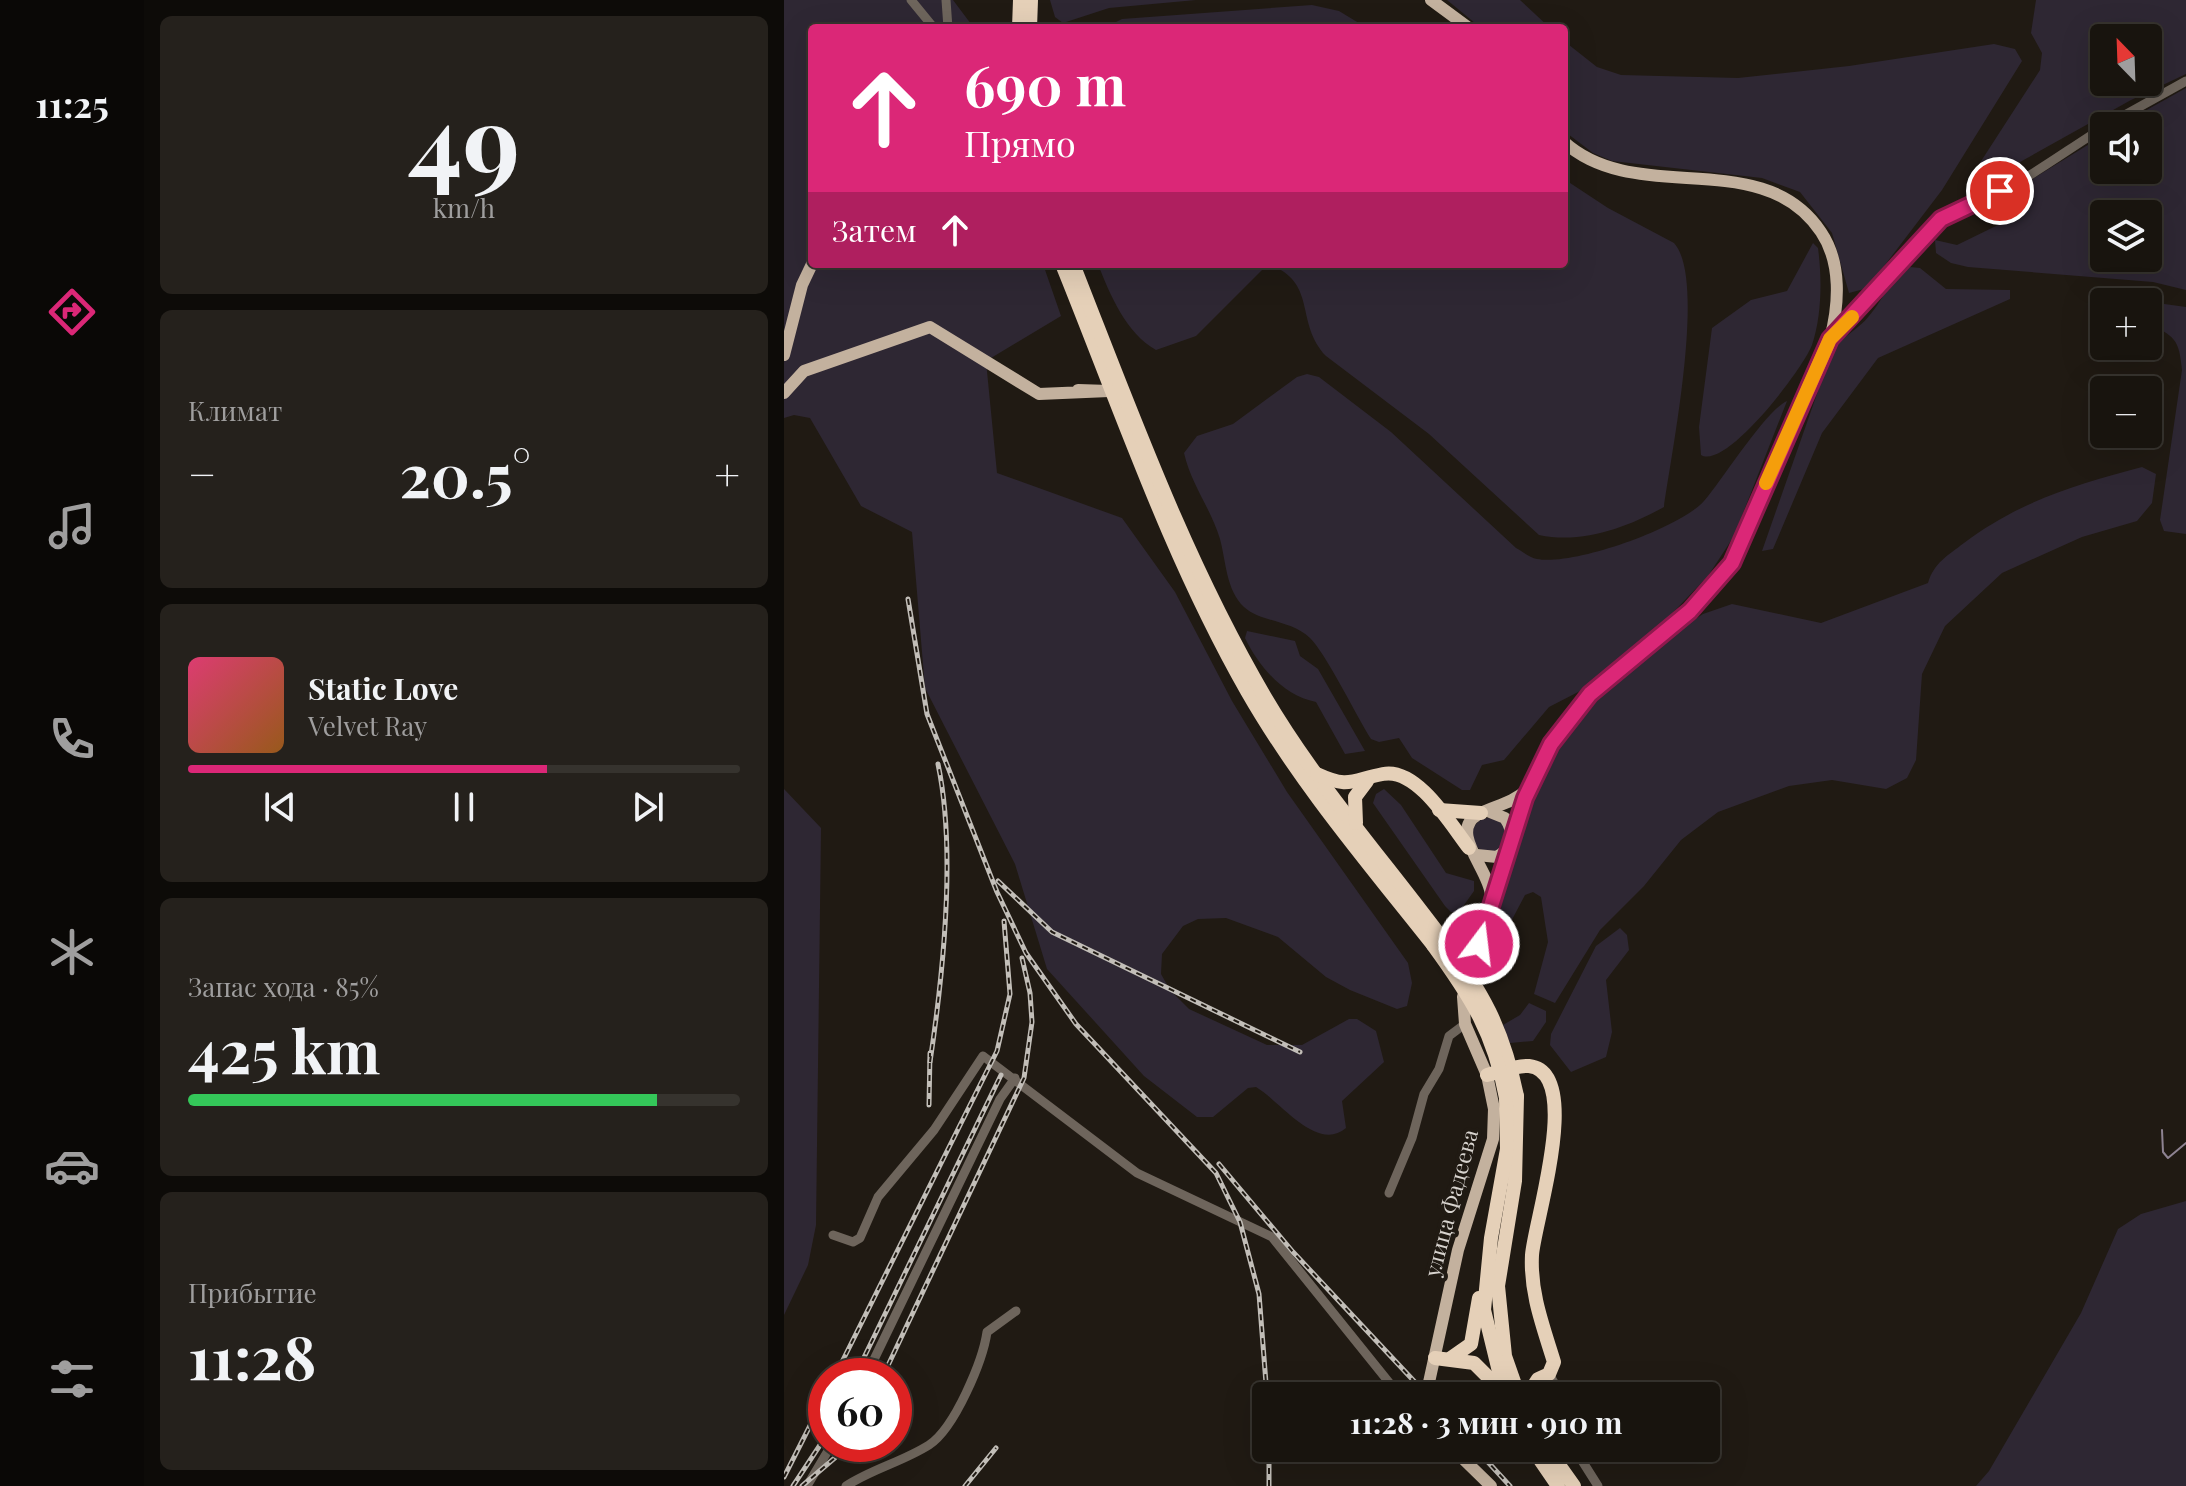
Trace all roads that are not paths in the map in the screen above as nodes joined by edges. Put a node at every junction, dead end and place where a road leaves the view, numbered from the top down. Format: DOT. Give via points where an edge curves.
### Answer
graph roads {
  1 [pos="911,0"];
  2 [pos="946,0"];
  3 [pos="1020,0"];
  4 [pos="1031,0"];
  5 [pos="1431,0"];
  6 [pos="931,24"];
  7 [pos="948,24"];
  8 [pos="1019,24"];
  9 [pos="1030,24"];
  10 [pos="1464,24"];
  11 [pos="2186,81"];
  12 [pos="2130,112"];
  13 [pos="2090,135"];
  14 [pos="1568,145"];
  15 [pos="810,268"];
  16 [pos="1063,268"];
  17 [pos="1075,268"];
  18 [pos="1830,339"];
  19 [pos="784,355"];
  20 [pos="1109,391"];
  21 [pos="784,393"];
  22 [pos="1317,774"];
  23 [pos="1371,778"];
  24 [pos="1530,787"];
  25 [pos="1439,810"];
  26 [pos="1485,812"];
  27 [pos="1356,825"];
  28 [pos="1511,842"];
  29 [pos="1473,852"];
  30 [pos="1490,902"];
  31 [pos="1437,941"];
  32 [pos="1465,1024"];
  33 [pos="1487,1075"];
  34 [pos="1015,1078"];
  35 [pos="1512,1097"];
  36 [pos="1389,1193"];
  37 [pos="833,1235"];
  38 [pos="1485,1287"];
  39 [pos="1016,1311"];
  40 [pos="1505,1356"];
  41 [pos="875,1358"];
  42 [pos="1435,1358"];
  43 [pos="1451,1358"];
  44 [pos="1544,1376"];
  45 [pos="1389,1382"];
  46 [pos="1429,1382"];
  47 [pos="1495,1382"];
  48 [pos="1505,1382"];
  49 [pos="1508,1382"];
  50 [pos="1539,1382"];
  51 [pos="1549,1382"];
  52 [pos="821,1462"];
  53 [pos="1466,1462"];
  54 [pos="1542,1462"];
  55 [pos="1557,1462"];
  56 [pos="1583,1462"];
  57 [pos="807,1486"];
  58 [pos="846,1486"];
  59 [pos="1491,1486"];
  60 [pos="1558,1486"];
  61 [pos="1574,1486"];
  62 [pos="1598,1486"];
  1 -- 6 [label="street"];
  2 -- 7 [label="street"];
  3 -- 8 [label="highway"];
  4 -- 9 [label="highway"];
  5 -- 10 [label="main road"];
  11 -- 12 [label="street"];
  13 -- 18 [label="street" via="2020,179 1941,219"];
  14 -- 18 [label="main road" via="1603,167 1756,186 1805,212 1825,238 1836,276"];
  15 -- 19 [label="main road"];
  16 -- 20 [label="highway"];
  17 -- 22 [label="highway" via="1207,589 1266,700"];
  18 -- 24 [label="main road" via="1732,563 1690,611 1590,694 1551,744"];
  20 -- 21 [label="main road" via="1039,394 930,327 804,371"];
  20 -- 31 [label="highway" via="1197,594 1248,692 1322,804"];
  22 -- 23 [label="highway" via="1345,784"];
  22 -- 27 [label="highway"];
  23 -- 25 [label="highway" via="1403,776"];
  23 -- 27 [label="highway" via="1355,797"];
  24 -- 26 [label="main road" via="1510,803"];
  24 -- 28 [label="main road"];
  25 -- 26 [label="highway"];
  25 -- 29 [label="highway"];
  26 -- 28 [label="main road" via="1505,818"];
  26 -- 29 [label="main road" via="1467,828"];
  27 -- 31 [label="highway"];
  28 -- 29 [label="main road" via="1497,857"];
  28 -- 30 [label="main road"];
  29 -- 30 [label="main road" via="1488,879"];
  30 -- 32 [label="main road" via="1466,983"];
  31 -- 35 [label="highway, bridge" via="1485,1022"];
  32 -- 33 [label="main road, улица Фадеева"];
  32 -- 36 [label="street" via="1449,1036"];
  33 -- 42 [label="main road, улица Фадеева" via="1493,1139 1458,1250"];
  33 -- 44 [label="highway" via="1526,1066 1537,1069 1548,1081 1554,1102 1553,1154 1532,1254 1532,1290 1554,1362"];
  34 -- 37 [label="street" via="989,1059 980,1059 934,1130 878,1197 860,1238 853,1242"];
  34 -- 41 [label="street" via="1000,1099"];
  34 -- 45 [label="street" via="1137,1173 1272,1237"];
  35 -- 38 [label="highway"];
  35 -- 40 [label="highway" via="1515,1181 1498,1286"];
  38 -- 43 [label="highway" via="1471,1344"];
  38 -- 48 [label="highway" via="1488,1334"];
  39 -- 58 [label="street" via="987,1332 987,1344 962,1398 933,1442"];
  40 -- 44 [label="highway" via="1520,1375"];
  40 -- 49 [label="highway"];
  42 -- 43 [label="highway"];
  42 -- 46 [label="main road, улица Фадеева"];
  43 -- 47 [label="highway" via="1474,1363"];
  44 -- 50 [label="highway"];
  44 -- 51 [label="street"];
  52 -- 57 [label="street"];
  53 -- 59 [label="main road"];
  54 -- 60 [label="highway"];
  55 -- 61 [label="highway"];
  56 -- 62 [label="street"];
}
